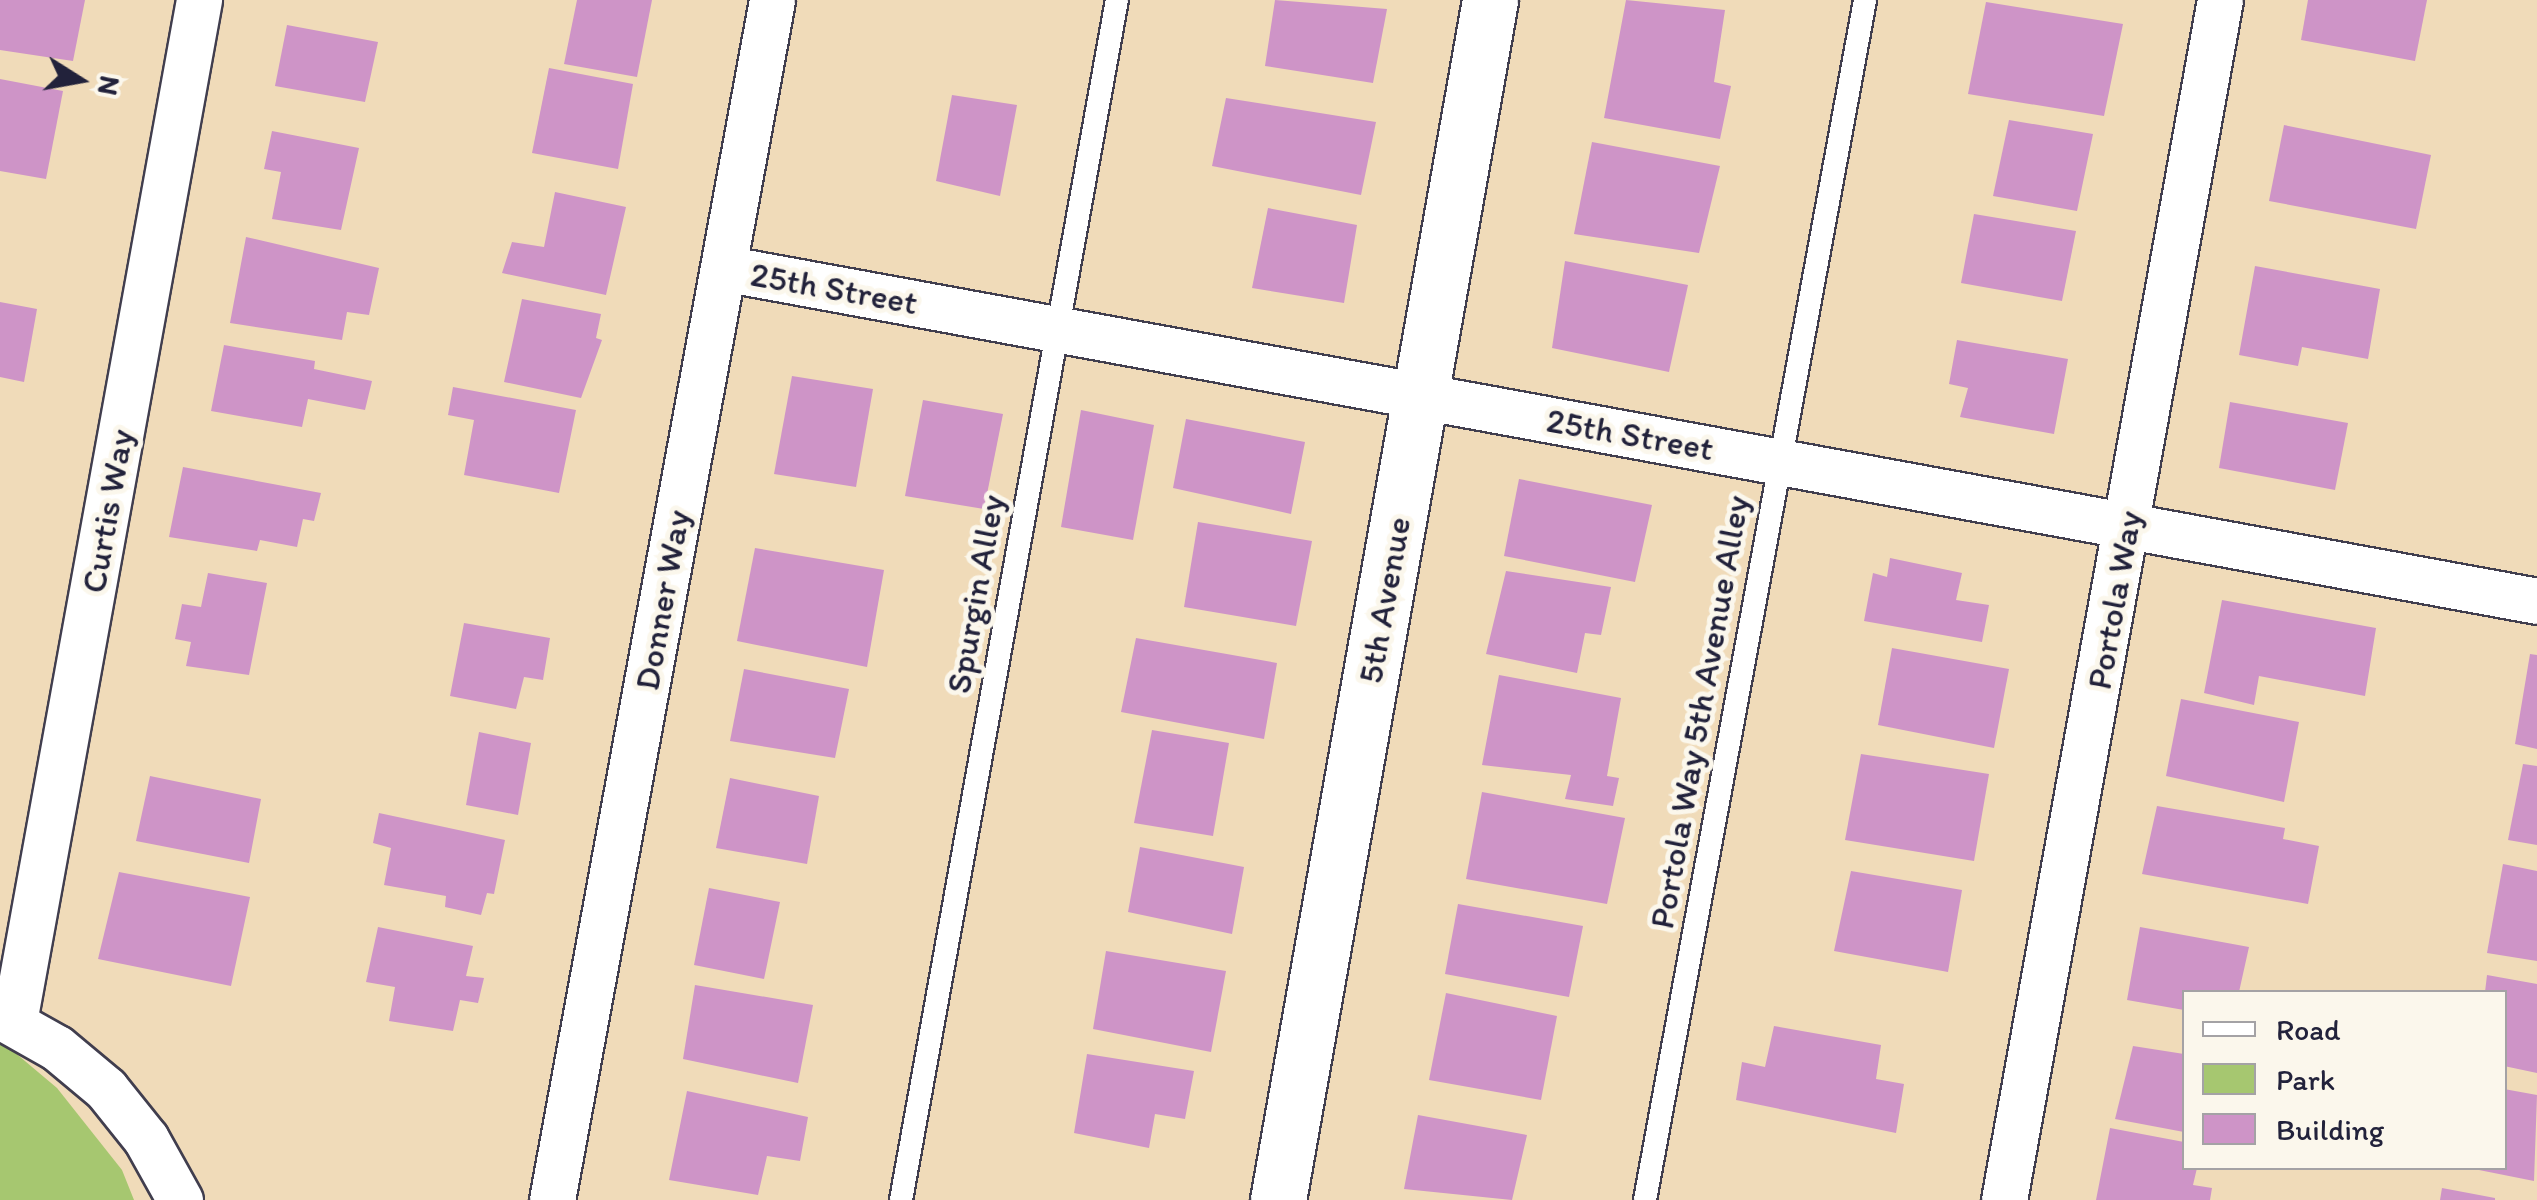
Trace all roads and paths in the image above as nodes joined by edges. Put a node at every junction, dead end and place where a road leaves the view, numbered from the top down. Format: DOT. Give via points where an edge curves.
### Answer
graph roads {
  1 [pos="199,0"];
  2 [pos="772,0"];
  3 [pos="1118,0"];
  4 [pos="1490,0"];
  5 [pos="1864,0"];
  6 [pos="2220,0"];
  7 [pos="723,268"];
  8 [pos="1058,329"];
  9 [pos="1419,396"];
  10 [pos="1780,462"];
  11 [pos="2128,526"];
  12 [pos="2537,601"];
  13 [pos="7,1019"];
  14 [pos="180,1200"];
  15 [pos="552,1200"];
  16 [pos="901,1200"];
  17 [pos="1278,1200"];
  18 [pos="1645,1200"];
  19 [pos="2004,1200"];
  1 -- 13 [label="street, Curtis Way"];
  2 -- 7 [label="street, Donner Way"];
  3 -- 8 [label="lane, Spurgin Alley"];
  4 -- 9 [label="street, 5th Avenue"];
  5 -- 10 [label="lane, Portola Way 5th Avenue Alley"];
  6 -- 11 [label="street, Portola Way"];
  7 -- 8 [label="street, 25th Street"];
  7 -- 15 [label="street, Donner Way"];
  8 -- 9 [label="street, 25th Street"];
  8 -- 16 [label="lane, Spurgin Alley"];
  9 -- 10 [label="street, 25th Street"];
  9 -- 17 [label="street, 5th Avenue"];
  10 -- 11 [label="street, 25th Street"];
  10 -- 18 [label="lane, Portola Way 5th Avenue Alley"];
  11 -- 12 [label="street, 25th Street"];
  11 -- 19 [label="street, Portola Way"];
  13 -- 14 [label="street" via="106,1089 146,1138"];
}
